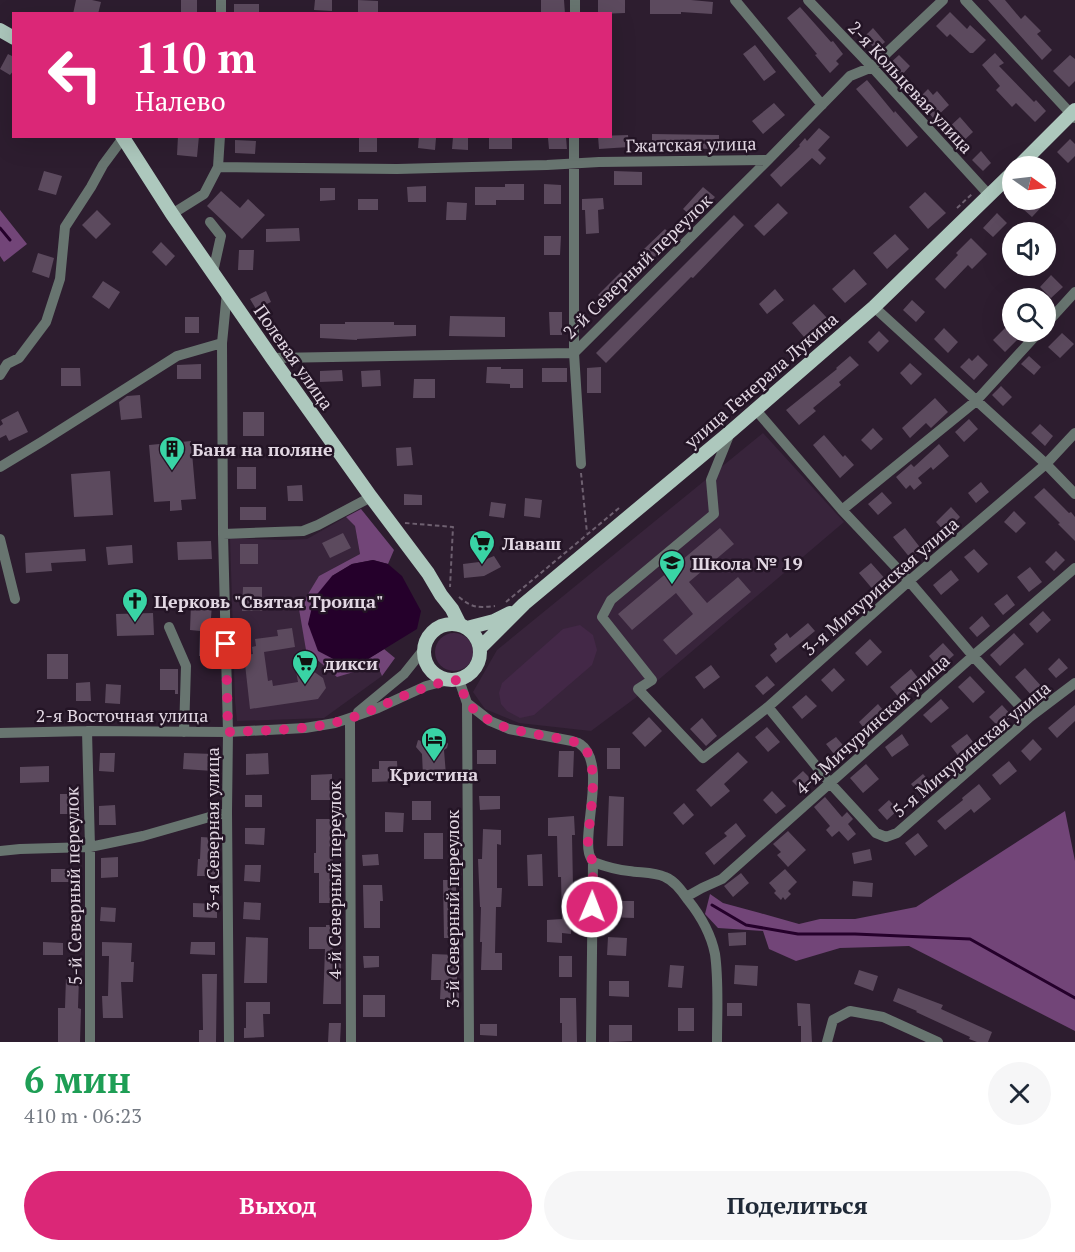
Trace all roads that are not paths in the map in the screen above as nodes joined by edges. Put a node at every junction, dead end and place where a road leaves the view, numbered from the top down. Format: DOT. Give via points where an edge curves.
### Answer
graph roads {
  1 [pos="735,0"];
  2 [pos="808,0"];
  3 [pos="944,0"];
  4 [pos="965,0"];
  5 [pos="872,67"];
  6 [pos="822,105"];
  7 [pos="1074,114"];
  8 [pos="122,138"];
  9 [pos="124,138"];
  10 [pos="220,138"];
  11 [pos="574,138"];
  12 [pos="1030,156"];
  13 [pos="768,160"];
  14 [pos="574,164"];
  15 [pos="218,167"];
  16 [pos="1002,183"];
  17 [pos="990,196"];
  18 [pos="172,214"];
  19 [pos="210,222"];
  20 [pos="213,272"];
  21 [pos="227,292"];
  22 [pos="1075,292"];
  23 [pos="874,307"];
  24 [pos="1056,313"];
  25 [pos="1030,342"];
  26 [pos="222,343"];
  27 [pos="574,353"];
  28 [pos="272,358"];
  29 [pos="0,375"];
  30 [pos="976,401"];
  31 [pos="755,409"];
  32 [pos="730,432"];
  33 [pos="1075,433"];
  34 [pos="580,464"];
  35 [pos="1046,464"];
  36 [pos="0,467"];
  37 [pos="1075,494"];
  38 [pos="371,497"];
  39 [pos="842,510"];
  40 [pos="223,534"];
  41 [pos="0,539"];
  42 [pos="1075,568"];
  43 [pos="909,581"];
  44 [pos="445,592"];
  45 [pos="15,599"];
  46 [pos="524,604"];
  47 [pos="168,627"];
  48 [pos="463,627"];
  49 [pos="438,628"];
  50 [pos="480,648"];
  51 [pos="424,649"];
  52 [pos="972,656"];
  53 [pos="454,680"];
  54 [pos="1075,683"];
  55 [pos="467,704"];
  56 [pos="768,707"];
  57 [pos="1030,717"];
  58 [pos="350,718"];
  59 [pos="87,731"];
  60 [pos="184,732"];
  61 [pos="228,732"];
  62 [pos="0,733"];
  63 [pos="830,783"];
  64 [pos="227,812"];
  65 [pos="90,847"];
  66 [pos="0,851"];
  67 [pos="593,862"];
  68 [pos="686,897"];
  69 [pos="90,1042"];
  70 [pos="229,1042"];
  71 [pos="351,1042"];
  72 [pos="469,1042"];
  73 [pos="591,1042"];
  74 [pos="717,1042"];
  75 [pos="828,1042"];
  76 [pos="938,1042"];
  1 -- 6 [label="street"];
  2 -- 5 [label="street, 2-я Кольцевая улица"];
  3 -- 5 [label="street, 2-й Северный переулок"];
  4 -- 7 [label="street"];
  5 -- 6 [label="street, 2-й Северный переулок" via="850,76"];
  5 -- 17 [label="street, 2-я Кольцевая улица"];
  6 -- 13 [label="street, 2-й Северный переулок"];
  7 -- 12 [label="main road"];
  8 -- 29 [label="street" via="65,227 60,279 46,322 19,358 7,364"];
  9 -- 18 [label="main road, Полевая улица"];
  10 -- 15 [label="street"];
  11 -- 14 [label="street"];
  13 -- 14 [label="street, Гжатская улица"];
  13 -- 27 [label="street, 2-й Северный переулок"];
  14 -- 15 [label="street, Гжатская улица" via="397,169"];
  14 -- 27 [label="street"];
  15 -- 18 [label="street" via="204,195"];
  16 -- 17 [label="main road, улица Генерала Лукина"];
  17 -- 23 [label="main road, улица Генерала Лукина"];
  18 -- 20 [label="main road, Полевая улица"];
  19 -- 20 [label="street" via="221,236"];
  20 -- 21 [label="main road, Полевая улица"];
  21 -- 26 [label="street, 3-я Северная улица"];
  21 -- 28 [label="main road, Полевая улица"];
  22 -- 24 [label="street"];
  23 -- 30 [label="street"];
  23 -- 31 [label="main road, улица Генерала Лукина"];
  25 -- 30 [label="street"];
  26 -- 36 [label="street" via="177,356"];
  26 -- 40 [label="street, 3-я Северная улица"];
  27 -- 28 [label="street, 2-й Северный переулок"];
  27 -- 34 [label="street"];
  28 -- 38 [label="main road, Полевая улица"];
  30 -- 35 [label="street"];
  30 -- 39 [label="street"];
  31 -- 32 [label="main road, улица Генерала Лукина"];
  31 -- 39 [label="street"];
  32 -- 46 [label="main road, улица Генерала Лукина"];
  32 -- 56 [label="street, 3-я Мичуринская улица" via="711,480 714,514 611,600 602,617 652,680 638,689 703,758"];
  33 -- 35 [label="street, 3-я Мичуринская улица"];
  35 -- 37 [label="street"];
  35 -- 43 [label="street, 3-я Мичуринская улица"];
  38 -- 40 [label="street" via="303,531"];
  38 -- 44 [label="main road, Полевая улица"];
  39 -- 43 [label="street"];
  40 -- 61 [label="street, 3-я Северная улица"];
  41 -- 45 [label="street"];
  42 -- 52 [label="street, 4-я Мичуринская улица"];
  43 -- 52 [label="street"];
  43 -- 56 [label="street, 3-я Мичуринская улица"];
  44 -- 48 [label="main road, Полевая улица"];
  44 -- 49 [label="main road"];
  46 -- 48 [label="main road, улица Генерала Лукина" via="500,619"];
  46 -- 50 [label="main road, улица Генерала Лукина"];
  47 -- 60 [label="street" via="186,666"];
  48 -- 49 [label="main road" via="449,624"];
  48 -- 50 [label="main road" via="475,637"];
  49 -- 51 [label="main road" via="429,636"];
  50 -- 53 [label="main road" via="471,673"];
  51 -- 53 [label="main road" via="424,658 433,673"];
  51 -- 58 [label="street, 2-я Восточная улица" via="404,674"];
  52 -- 57 [label="street"];
  52 -- 63 [label="street, 4-я Мичуринская улица"];
  53 -- 55 [label="street, 3-й Северный переулок"];
  53 -- 58 [label="street, 2-я Восточная улица" via="426,686"];
  54 -- 57 [label="street, 5-я Мичуринская улица"];
  55 -- 67 [label="street" via="509,729 581,744 589,757 593,777 588,840"];
  55 -- 72 [label="street, 3-й Северный переулок"];
  56 -- 63 [label="street"];
  57 -- 63 [label="street, 5-я Мичуринская улица" via="897,833 886,837 876,833"];
  58 -- 61 [label="street, 2-я Восточная улица" via="305,728"];
  58 -- 71 [label="street, 4-й Северный переулок"];
  59 -- 60 [label="street, 2-я Восточная улица"];
  59 -- 62 [label="street, 2-я Восточная улица"];
  59 -- 65 [label="street, 5-й Северный переулок"];
  60 -- 61 [label="street, 2-я Восточная улица"];
  61 -- 64 [label="street, 3-я Северная улица"];
  63 -- 68 [label="street, 4-я Мичуринская улица" via="722,879"];
  64 -- 65 [label="street"];
  64 -- 70 [label="street, 3-я Северная улица"];
  65 -- 66 [label="street"];
  65 -- 69 [label="street, 5-й Северный переулок"];
  67 -- 68 [label="street" via="667,878"];
  67 -- 73 [label="street"];
  68 -- 74 [label="street" via="707,930 715,952"];
  75 -- 76 [label="street" via="833,1020 850,1011 883,1017"];
}
